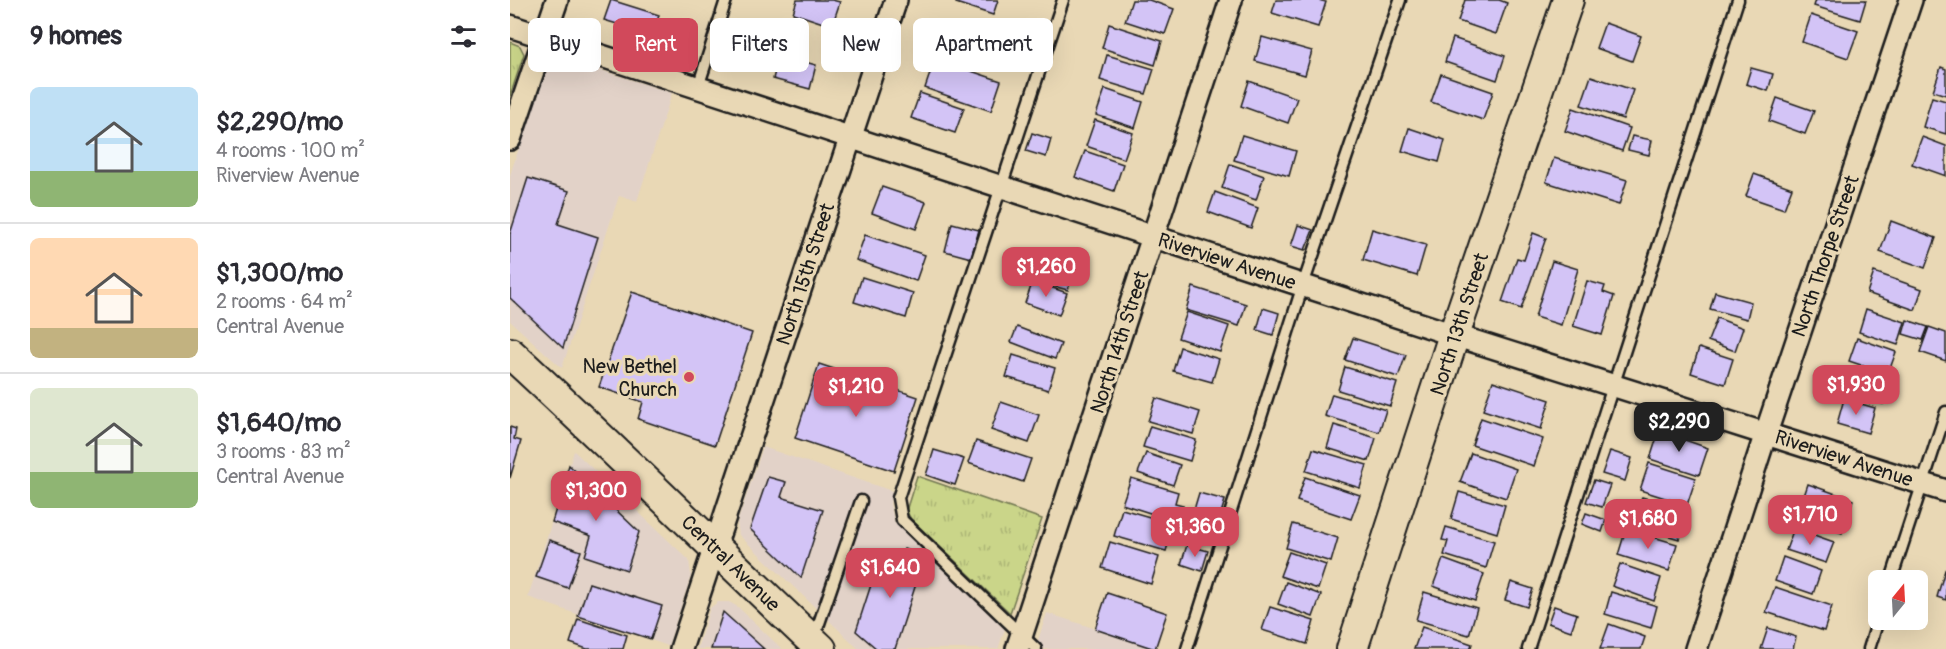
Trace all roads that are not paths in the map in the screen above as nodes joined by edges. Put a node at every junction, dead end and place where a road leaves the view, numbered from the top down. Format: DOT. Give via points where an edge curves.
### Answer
graph roads {
  1 [pos="557,0"];
  2 [pos="726,0"];
  3 [pos="896,0"];
  4 [pos="1063,0"];
  5 [pos="1231,0"];
  6 [pos="1400,0"];
  7 [pos="1568,0"];
  8 [pos="1738,0"];
  9 [pos="1911,0"];
  10 [pos="551,18"];
  11 [pos="510,26"];
  12 [pos="528,32"];
  13 [pos="601,55"];
  14 [pos="533,72"];
  15 [pos="698,87"];
  16 [pos="850,138"];
  17 [pos="510,139"];
  18 [pos="1002,186"];
  19 [pos="1154,238"];
  20 [pos="1304,285"];
  21 [pos="1454,335"];
  22 [pos="510,353"];
  23 [pos="1614,385"];
  24 [pos="1946,412"];
  25 [pos="1766,433"];
  26 [pos="1923,483"];
  27 [pos="1946,491"];
  28 [pos="861,501"];
  29 [pos="714,548"];
  30 [pos="1894,570"];
  31 [pos="1875,630"];
  32 [pos="817,645"];
  33 [pos="1025,645"];
  34 [pos="681,649"];
  35 [pos="1187,649"];
  36 [pos="1352,649"];
  37 [pos="1528,649"];
  38 [pos="1696,649"];
  39 [pos="1869,649"];
  1 -- 10 [label="street"];
  2 -- 15 [label="lane"];
  3 -- 16 [label="street, North 15th Street"];
  4 -- 18 [label="lane"];
  5 -- 19 [label="street, North 14th Street"];
  6 -- 20 [label="lane"];
  7 -- 21 [label="street, North 13th Street"];
  8 -- 23 [label="lane"];
  9 -- 25 [label="street, North Thorpe Street"];
  11 -- 12 [label="street, Riverview Avenue"];
  13 -- 15 [label="street, Riverview Avenue"];
  14 -- 17 [label="street"];
  15 -- 16 [label="street, Riverview Avenue"];
  16 -- 18 [label="street, Riverview Avenue"];
  16 -- 29 [label="street, North 15th Street"];
  18 -- 19 [label="street, Riverview Avenue"];
  18 -- 33 [label="lane" via="898,498 902,520"];
  19 -- 20 [label="street, Riverview Avenue"];
  19 -- 33 [label="street, North 14th Street"];
  20 -- 21 [label="street, Riverview Avenue"];
  20 -- 35 [label="lane"];
  21 -- 23 [label="street, Riverview Avenue"];
  21 -- 36 [label="street, North 13th Street"];
  22 -- 29 [label="street, Central Avenue"];
  23 -- 25 [label="street, Riverview Avenue"];
  23 -- 37 [label="lane"];
  24 -- 26 [label="lane"];
  25 -- 26 [label="street, Riverview Avenue"];
  25 -- 38 [label="street, North Thorpe Street"];
  26 -- 27 [label="street, Riverview Avenue"];
  26 -- 30 [label="lane"];
  28 -- 32 [label="lane"];
  29 -- 32 [label="street, Central Avenue"];
  29 -- 34 [label="street, North 15th Street"];
  31 -- 39 [label="lane"];
}
